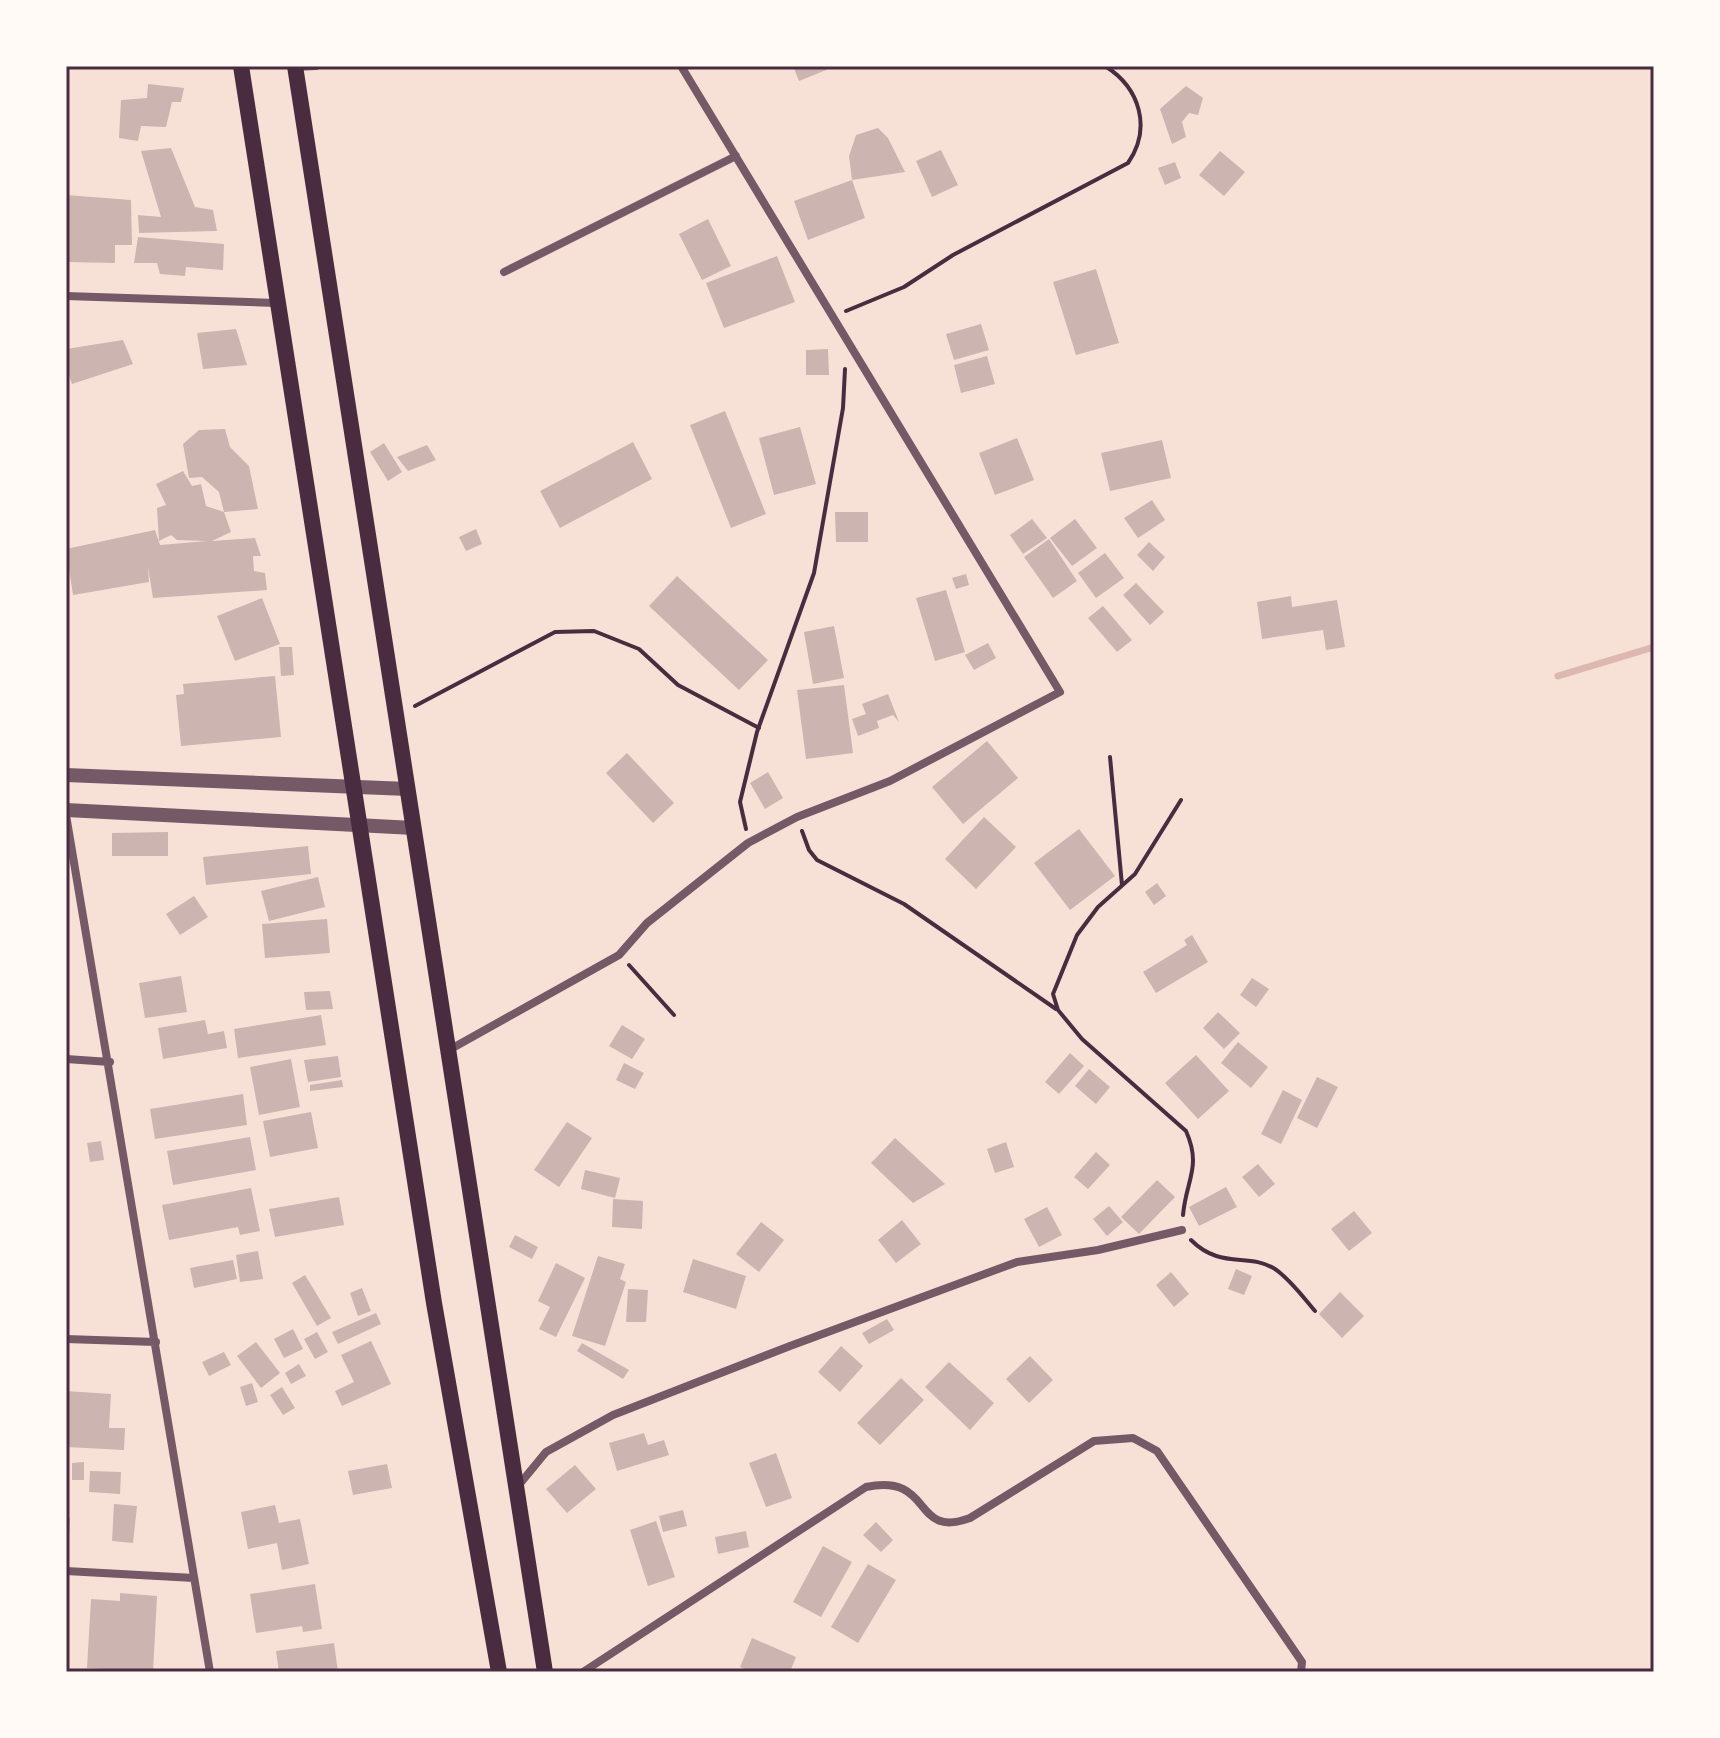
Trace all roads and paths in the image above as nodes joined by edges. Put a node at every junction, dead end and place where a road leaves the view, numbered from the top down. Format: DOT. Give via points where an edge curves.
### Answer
graph roads {
  1 [pos="241,66"];
  2 [pos="316,66"];
  3 [pos="681,66"];
  4 [pos="1105,66"];
  5 [pos="295,67"];
  6 [pos="736,156"];
  7 [pos="504,272"];
  8 [pos="66,296"];
  9 [pos="278,303"];
  10 [pos="833,316"];
  11 [pos="849,343"];
  12 [pos="397,719"];
  13 [pos="759,728"];
  14 [pos="1110,757"];
  15 [pos="66,775"];
  16 [pos="353,787"];
  17 [pos="408,789"];
  18 [pos="1181,800"];
  19 [pos="66,812"];
  20 [pos="797,817"];
  21 [pos="359,825"];
  22 [pos="414,828"];
  23 [pos="748,843"];
  24 [pos="1122,885"];
  25 [pos="619,955"];
  26 [pos="1058,1010"];
  27 [pos="674,1015"];
  28 [pos="448,1050"];
  29 [pos="66,1059"];
  30 [pos="110,1062"];
  31 [pos="1182,1230"];
  32 [pos="1315,1311"];
  33 [pos="66,1339"];
  34 [pos="156,1342"];
  35 [pos="515,1490"];
  36 [pos="66,1571"];
  37 [pos="194,1578"];
  38 [pos="210,1672"];
  39 [pos="499,1672"];
  40 [pos="545,1672"];
  41 [pos="583,1672"];
  42 [pos="1301,1672"];
  1 -- 9 [label="main road"];
  2 -- 5 [label="street"];
  3 -- 6 [label="street"];
  4 -- 10 [label="path" via="1118,74 1141,115 1138,149 1128,163 953,255 904,287"];
  5 -- 12 [label="main road"];
  6 -- 7 [label="street"];
  6 -- 10 [label="street"];
  8 -- 9 [label="street"];
  9 -- 16 [label="main road"];
  10 -- 11 [label="street"];
  11 -- 13 [label="path" via="814,573"];
  11 -- 20 [label="street" via="1060,692 890,781"];
  12 -- 13 [label="path" via="555,632 594,631 639,649 678,685"];
  12 -- 17 [label="main road"];
  13 -- 23 [label="path" via="740,802"];
  14 -- 24 [label="path"];
  15 -- 16 [label="street"];
  16 -- 17 [label="street"];
  16 -- 21 [label="main road"];
  17 -- 22 [label="main road"];
  18 -- 24 [label="path" via="1135,874"];
  19 -- 21 [label="street"];
  19 -- 30 [label="street"];
  20 -- 23 [label="street"];
  20 -- 26 [label="path" via="817,860 904,904"];
  21 -- 22 [label="street"];
  21 -- 39 [label="main road"];
  22 -- 28 [label="main road"];
  23 -- 25 [label="street" via="647,923"];
  24 -- 26 [label="path" via="1077,935 1053,994"];
  25 -- 27 [label="path"];
  25 -- 28 [label="street"];
  26 -- 31 [label="path" via="1082,1039 1186,1131 1195,1151"];
  28 -- 35 [label="main road"];
  29 -- 30 [label="street"];
  30 -- 34 [label="street"];
  31 -- 32 [label="path" via="1201,1250 1227,1261 1273,1268"];
  31 -- 35 [label="street" via="1017,1262 745,1363 600,1422 546,1452"];
  33 -- 34 [label="street"];
  34 -- 37 [label="street"];
  35 -- 40 [label="main road"];
  36 -- 37 [label="street"];
  37 -- 38 [label="street"];
  41 -- 42 [label="street" via="866,1487 889,1482 909,1489 935,1521 951,1525 1094,1441 1133,1438 1157,1451 1302,1662"];
}
